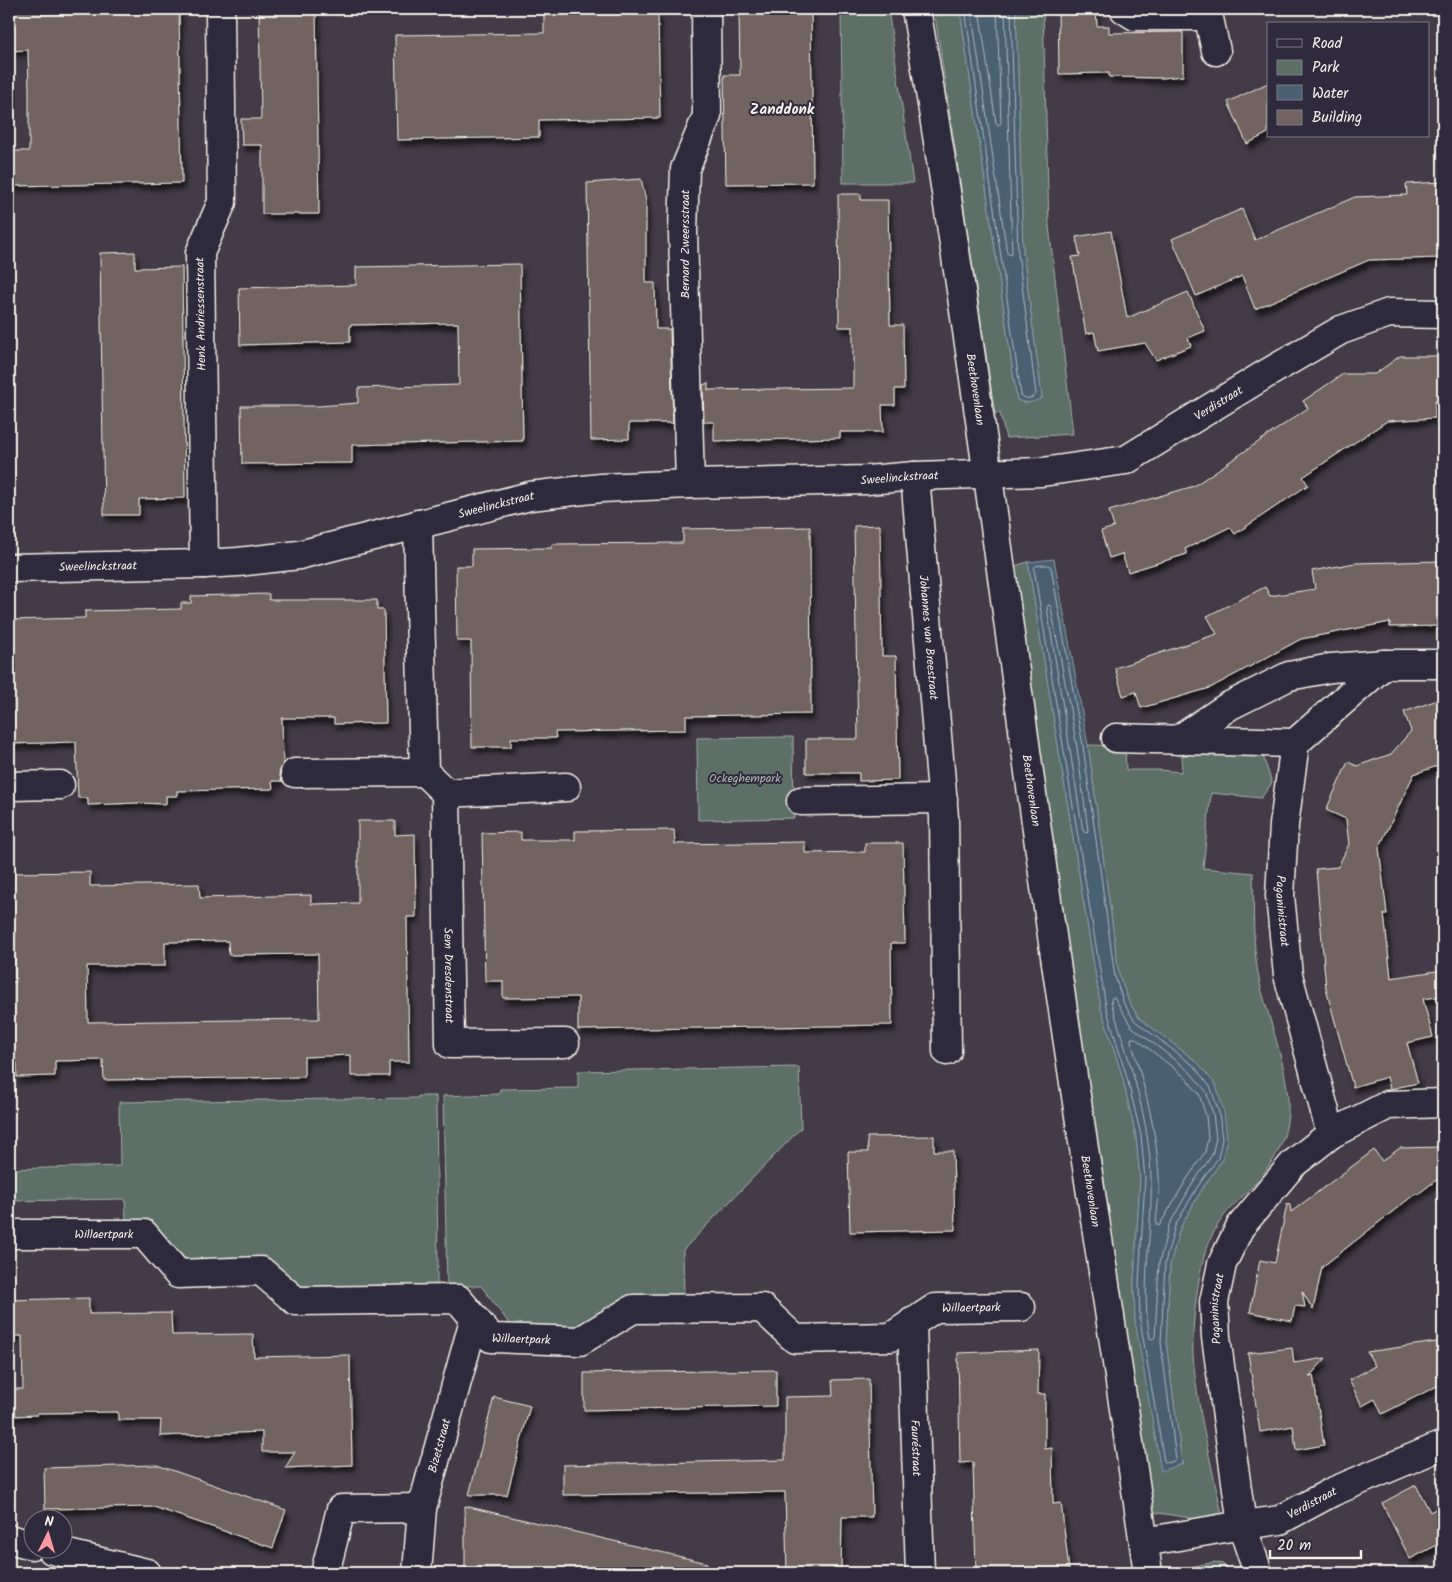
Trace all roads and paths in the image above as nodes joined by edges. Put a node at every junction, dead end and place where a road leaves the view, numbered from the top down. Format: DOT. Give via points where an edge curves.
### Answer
graph roads {
  1 [pos="220,9"];
  2 [pos="706,9"];
  3 [pos="916,9"];
  4 [pos="1124,9"];
  5 [pos="1207,12"];
  6 [pos="1216,51"];
  7 [pos="1443,314"];
  8 [pos="987,473"];
  9 [pos="915,476"];
  10 [pos="690,484"];
  11 [pos="418,524"];
  12 [pos="204,564"];
  13 [pos="9,568"];
  14 [pos="1385,664"];
  15 [pos="1443,664"];
  16 [pos="1116,738"];
  17 [pos="1178,740"];
  18 [pos="1295,743"];
  19 [pos="424,772"];
  20 [pos="294,773"];
  21 [pos="60,785"];
  22 [pos="9,786"];
  23 [pos="566,787"];
  24 [pos="446,793"];
  25 [pos="943,800"];
  26 [pos="801,801"];
  27 [pos="565,1043"];
  28 [pos="947,1051"];
  29 [pos="1443,1102"];
  30 [pos="1331,1134"];
  31 [pos="9,1234"];
  32 [pos="1021,1307"];
  33 [pos="474,1320"];
  34 [pos="912,1322"];
  35 [pos="1443,1445"];
  36 [pos="422,1508"];
  37 [pos="1242,1525"];
  38 [pos="9,1539"];
  39 [pos="22,1542"];
  40 [pos="1144,1542"];
  41 [pos="72,1555"];
  42 [pos="148,1573"];
  43 [pos="325,1573"];
  44 [pos="417,1573"];
  45 [pos="920,1573"];
  46 [pos="1148,1573"];
  47 [pos="1258,1573"];
  1 -- 12 [label="street, Henk Andriessenstraat" via="222,202 200,253"];
  2 -- 10 [label="street, Bernard Zweersstraat" via="707,116 685,168 684,186"];
  3 -- 8 [label="street, Beethovenlaan" via="940,145"];
  4 -- 5 [label="street" via="1135,16"];
  5 -- 6 [label="street"];
  7 -- 8 [label="street, Verdistraat" via="1389,313 1342,330 1126,460 1042,472"];
  8 -- 9 [label="street, Sweelinckstraat"];
  8 -- 40 [label="street, Beethovenlaan" via="1044,880"];
  9 -- 10 [label="street, Sweelinckstraat"];
  9 -- 25 [label="street, Johannes van Breestraat"];
  10 -- 11 [label="street, Sweelinckstraat" via="601,488 530,496"];
  11 -- 12 [label="street, Sweelinckstraat" via="299,555"];
  11 -- 19 [label="street"];
  12 -- 13 [label="street, Sweelinckstraat"];
  14 -- 15 [label="street"];
  14 -- 17 [label="street" via="1331,668 1290,676 1229,706"];
  14 -- 18 [label="street"];
  16 -- 17 [label="street"];
  17 -- 18 [label="street"];
  18 -- 30 [label="street, Paganinistraat" via="1284,825 1280,896 1288,975"];
  19 -- 20 [label="street"];
  19 -- 24 [label="street"];
  21 -- 22 [label="street"];
  23 -- 24 [label="street"];
  24 -- 27 [label="street, Sem Dresdenstraat" via="450,1044"];
  25 -- 26 [label="street"];
  25 -- 28 [label="street, Johannes van Breestraat"];
  29 -- 30 [label="street, Paganinistraat" via="1388,1105"];
  30 -- 37 [label="street, Paganinistraat" via="1293,1164 1240,1227 1222,1264 1214,1302 1216,1337"];
  31 -- 33 [label="street, Willaertpark" via="144,1234 178,1274 261,1271 296,1301 458,1299"];
  32 -- 34 [label="street, Willaertpark" via="935,1308"];
  33 -- 34 [label="street, Willaertpark" via="491,1338 580,1341 633,1310 762,1308 795,1339 892,1337"];
  33 -- 36 [label="street, Bizetstraat"];
  34 -- 45 [label="street, Fauréstraat"];
  35 -- 37 [label="street, Verdistraat" via="1332,1492 1280,1520"];
  36 -- 43 [label="street" via="341,1509"];
  36 -- 44 [label="street, Bizetstraat"];
  37 -- 40 [label="street, Verdistraat"];
  37 -- 47 [label="street, Paganinistraat"];
  38 -- 39 [label="street"];
  40 -- 46 [label="street, Beethovenlaan"];
  41 -- 42 [label="street"];
}
